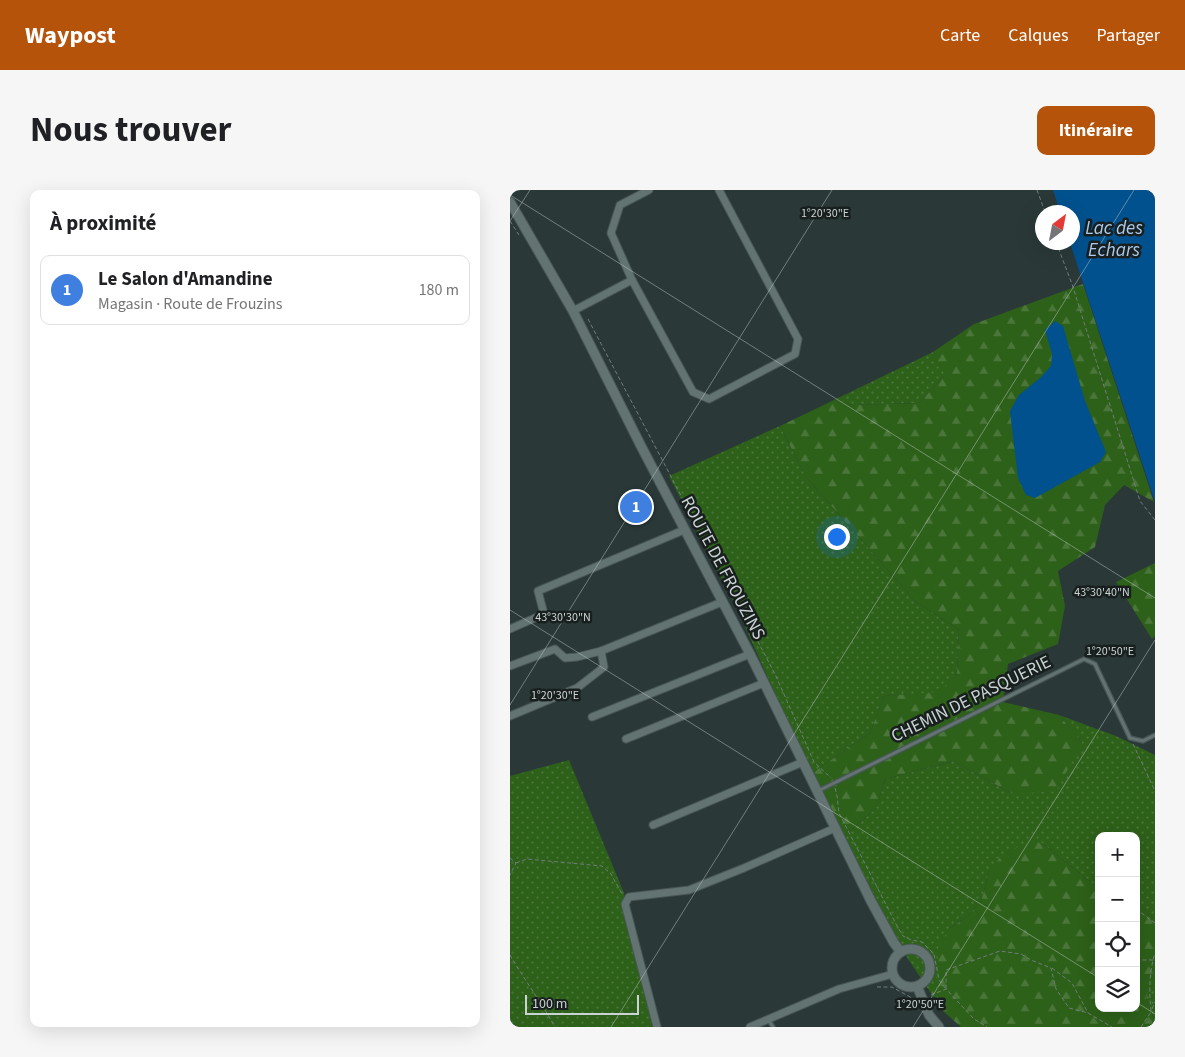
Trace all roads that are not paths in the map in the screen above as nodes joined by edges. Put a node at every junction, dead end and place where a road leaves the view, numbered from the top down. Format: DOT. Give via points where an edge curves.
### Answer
graph roads {
  1 [pos="649,190"];
  2 [pos="719,190"];
  3 [pos="510,202"];
  4 [pos="632,280"];
  5 [pos="573,311"];
  6 [pos="684,530"];
  7 [pos="722,602"];
  8 [pos="510,629"];
  9 [pos="602,651"];
  10 [pos="750,654"];
  11 [pos="510,666"];
  12 [pos="764,683"];
  13 [pos="510,716"];
  14 [pos="592,718"];
  15 [pos="1155,735"];
  16 [pos="626,739"];
  17 [pos="803,762"];
  18 [pos="817,791"];
  19 [pos="652,825"];
  20 [pos="835,828"];
  21 [pos="901,952"];
  22 [pos="893,974"];
  23 [pos="917,986"];
  24 [pos="768,1018"];
  25 [pos="657,1027"];
  26 [pos="750,1027"];
  27 [pos="773,1027"];
  28 [pos="939,1027"];
  1 -- 4 [label="street" via="620,205 611,234"];
  2 -- 4 [label="street" via="798,339 795,354 709,399 693,392"];
  3 -- 5 [label="main road, ROUTE DE FROUZINS"];
  4 -- 5 [label="street"];
  5 -- 6 [label="main road, ROUTE DE FROUZINS"];
  6 -- 7 [label="main road, ROUTE DE FROUZINS"];
  6 -- 8 [label="street" via="538,591 544,614"];
  7 -- 9 [label="street"];
  7 -- 10 [label="main road, ROUTE DE FROUZINS"];
  9 -- 11 [label="street" via="564,658 555,649"];
  9 -- 13 [label="street" via="604,667 577,688"];
  10 -- 12 [label="main road, ROUTE DE FROUZINS"];
  10 -- 14 [label="street"];
  12 -- 16 [label="street"];
  12 -- 17 [label="main road, ROUTE DE FROUZINS"];
  15 -- 18 [label="lane, CHEMIN DE PASQUERIE" via="1143,741 1130,738 1094,664 1084,659"];
  17 -- 18 [label="main road, ROUTE DE FROUZINS"];
  17 -- 19 [label="street"];
  18 -- 20 [label="main road, ROUTE DE FROUZINS"];
  20 -- 21 [label="main road, ROUTE DE FROUZINS" via="871,901"];
  20 -- 25 [label="street" via="689,890 629,897 625,904"];
  21 -- 22 [label="main road" via="893,962"];
  21 -- 23 [label="main road" via="913,949 928,960 927,978"];
  22 -- 23 [label="main road" via="900,984"];
  22 -- 24 [label="street" via="839,989"];
  23 -- 28 [label="main road" via="929,1015"];
  24 -- 26 [label="street"];
  24 -- 27 [label="lane"];
}
